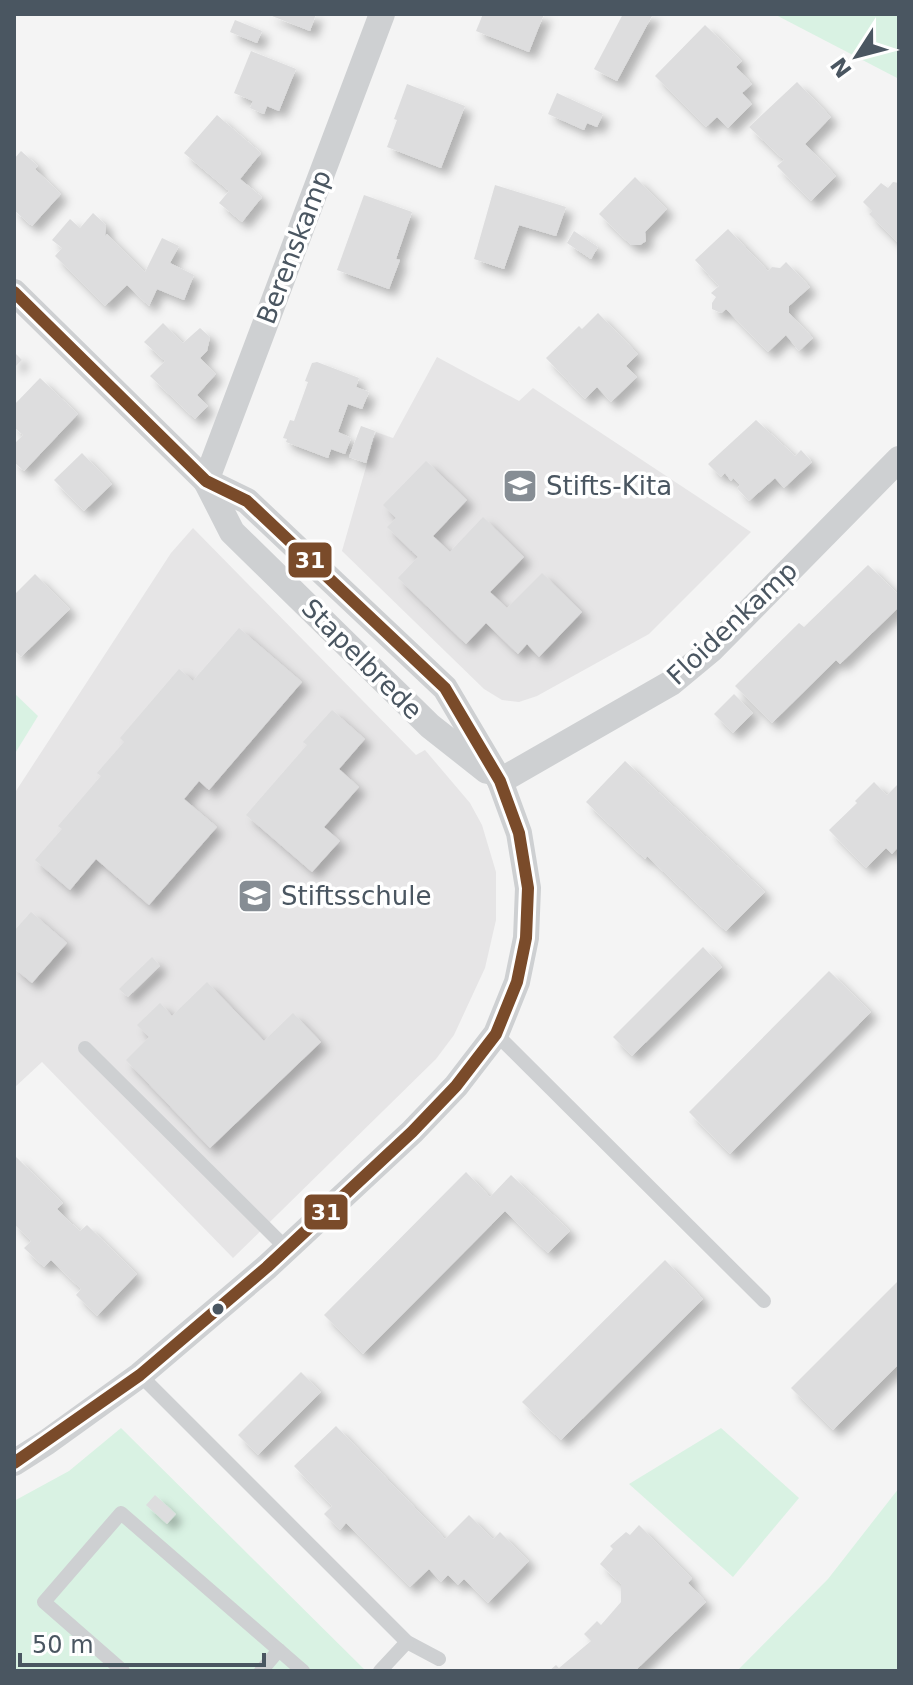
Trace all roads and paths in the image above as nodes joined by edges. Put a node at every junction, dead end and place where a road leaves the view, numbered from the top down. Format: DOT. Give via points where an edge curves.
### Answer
graph roads {
  1 [pos="382,14"];
  2 [pos="14,292"];
  3 [pos="899,459"];
  4 [pos="206,481"];
  5 [pos="500,781"];
  6 [pos="496,1034"];
  7 [pos="85,1048"];
  8 [pos="287,1249"];
  9 [pos="764,1301"];
  10 [pos="140,1375"];
  11 [pos="14,1463"];
  12 [pos="407,1642"];
  13 [pos="279,1650"];
  14 [pos="439,1659"];
  15 [pos="123,1671"];
  16 [pos="261,1671"];
  17 [pos="303,1671"];
  18 [pos="380,1671"];
  1 -- 4 [label="street, Berenskamp"];
  2 -- 4 [label="street"];
  3 -- 5 [label="street, Floidenkamp" via="712,649 671,683"];
  4 -- 5 [label="street, Stapelbrede" via="232,532 430,726"];
  4 -- 5 [label="street, Stapelbrede" via="247,501 445,688"];
  5 -- 6 [label="street, Stapelbrede" via="519,833 528,888 520,967"];
  6 -- 8 [label="street, Stapelbrede" via="412,1132"];
  6 -- 9 [label="lane"];
  7 -- 8 [label="lane"];
  8 -- 10 [label="street, Stapelbrede"];
  10 -- 11 [label="street, Stapelbrede"];
  10 -- 12 [label="lane"];
  12 -- 14 [label="lane"];
  12 -- 18 [label="lane"];
  13 -- 15 [label="lane" via="121,1513 44,1602"];
  13 -- 16 [label="lane"];
  13 -- 17 [label="lane"];
}
